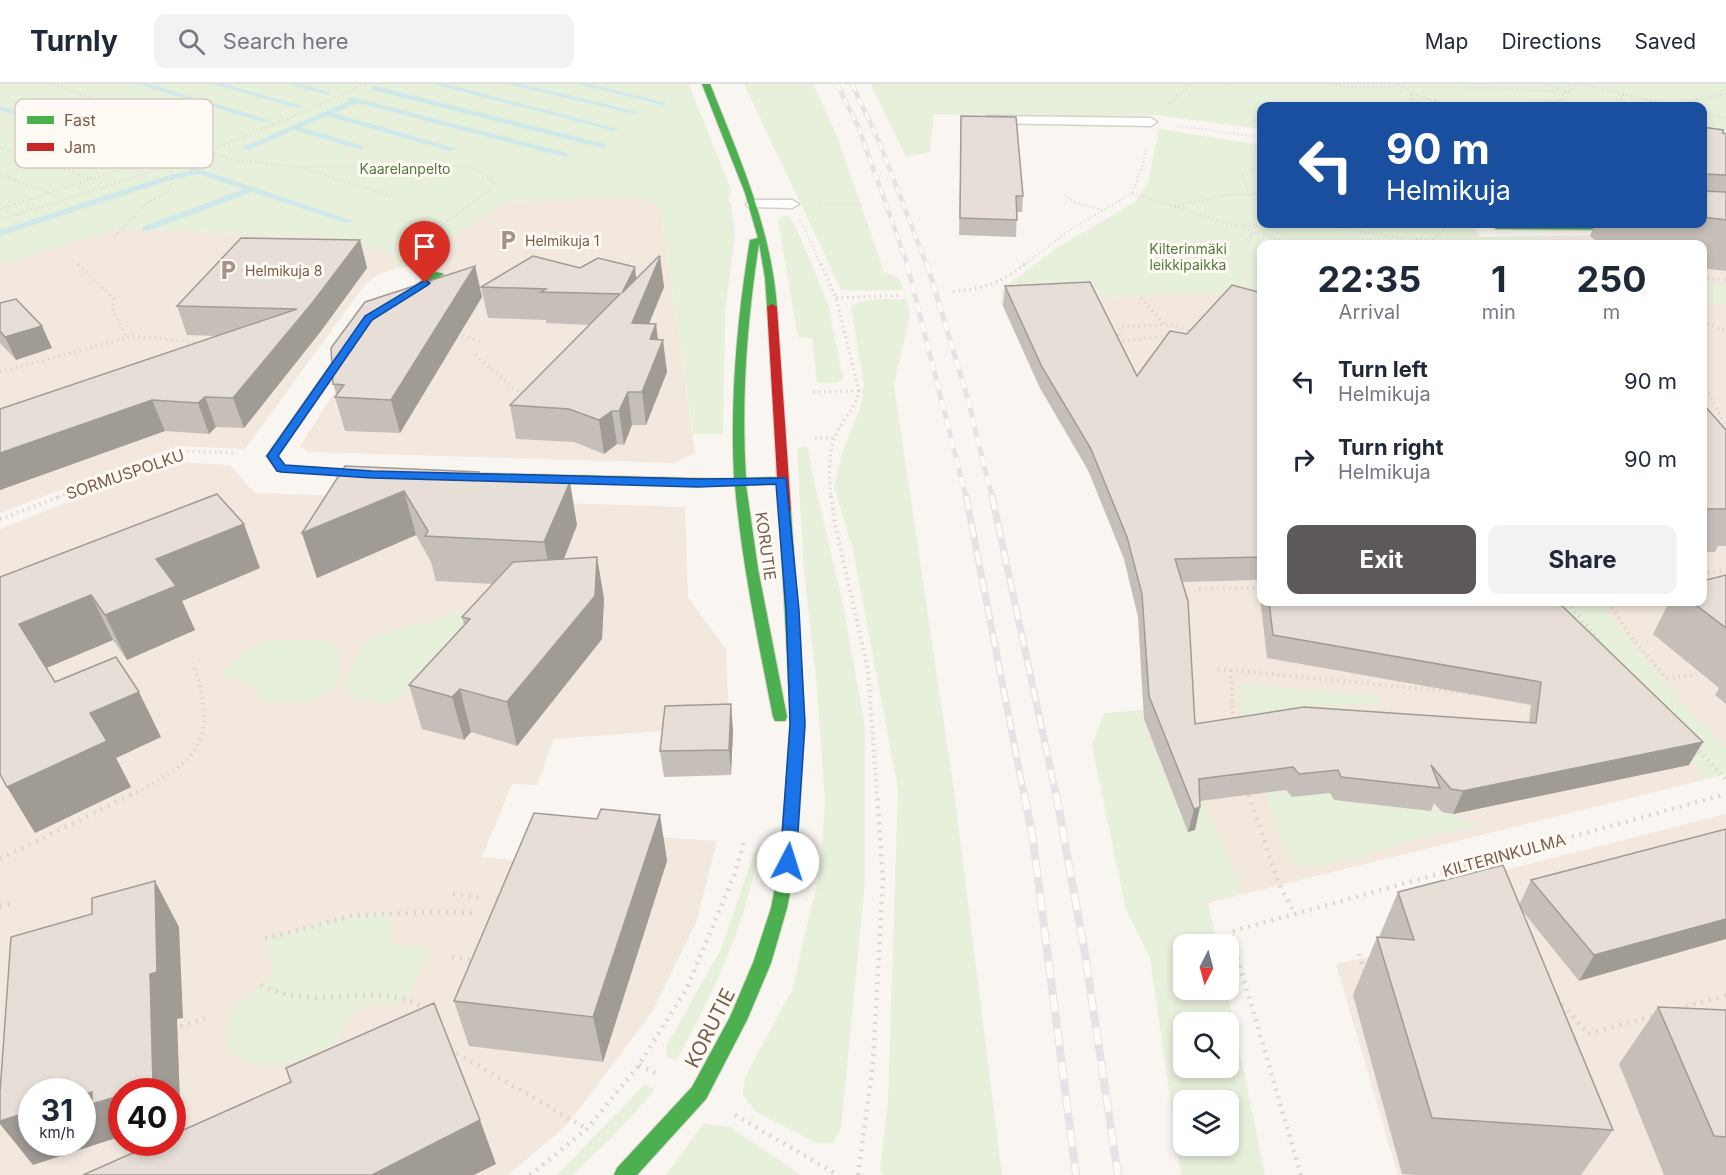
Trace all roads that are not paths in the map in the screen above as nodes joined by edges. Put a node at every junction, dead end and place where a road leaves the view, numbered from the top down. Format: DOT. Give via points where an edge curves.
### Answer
graph roads {
  1 [pos="705,84"];
  2 [pos="988,120"];
  3 [pos="1151,122"];
  4 [pos="753,204"];
  5 [pos="792,204"];
  6 [pos="759,220"];
  7 [pos="1692,228"];
  8 [pos="1726,232"];
  9 [pos="439,274"];
  10 [pos="782,481"];
  11 [pos="740,482"];
  12 [pos="793,802"];
  13 [pos="624,1175"];
  1 -- 4 [label="street, KORUTIE"];
  2 -- 3 [label="lane"];
  4 -- 5 [label="lane"];
  4 -- 6 [label="street, KORUTIE"];
  6 -- 10 [label="street, KORUTIE" via="772,296"];
  6 -- 11 [label="street, KORUTIE" via="740,338"];
  7 -- 8 [label="street"];
  9 -- 11 [label="street" via="369,318 272,456 281,469 413,476"];
  10 -- 11 [label="street"];
  10 -- 12 [label="street, KORUTIE" via="798,724"];
  11 -- 12 [label="street, KORUTIE"];
  12 -- 13 [label="street, KORUTIE" via="779,908 738,1020 699,1093"];
}
